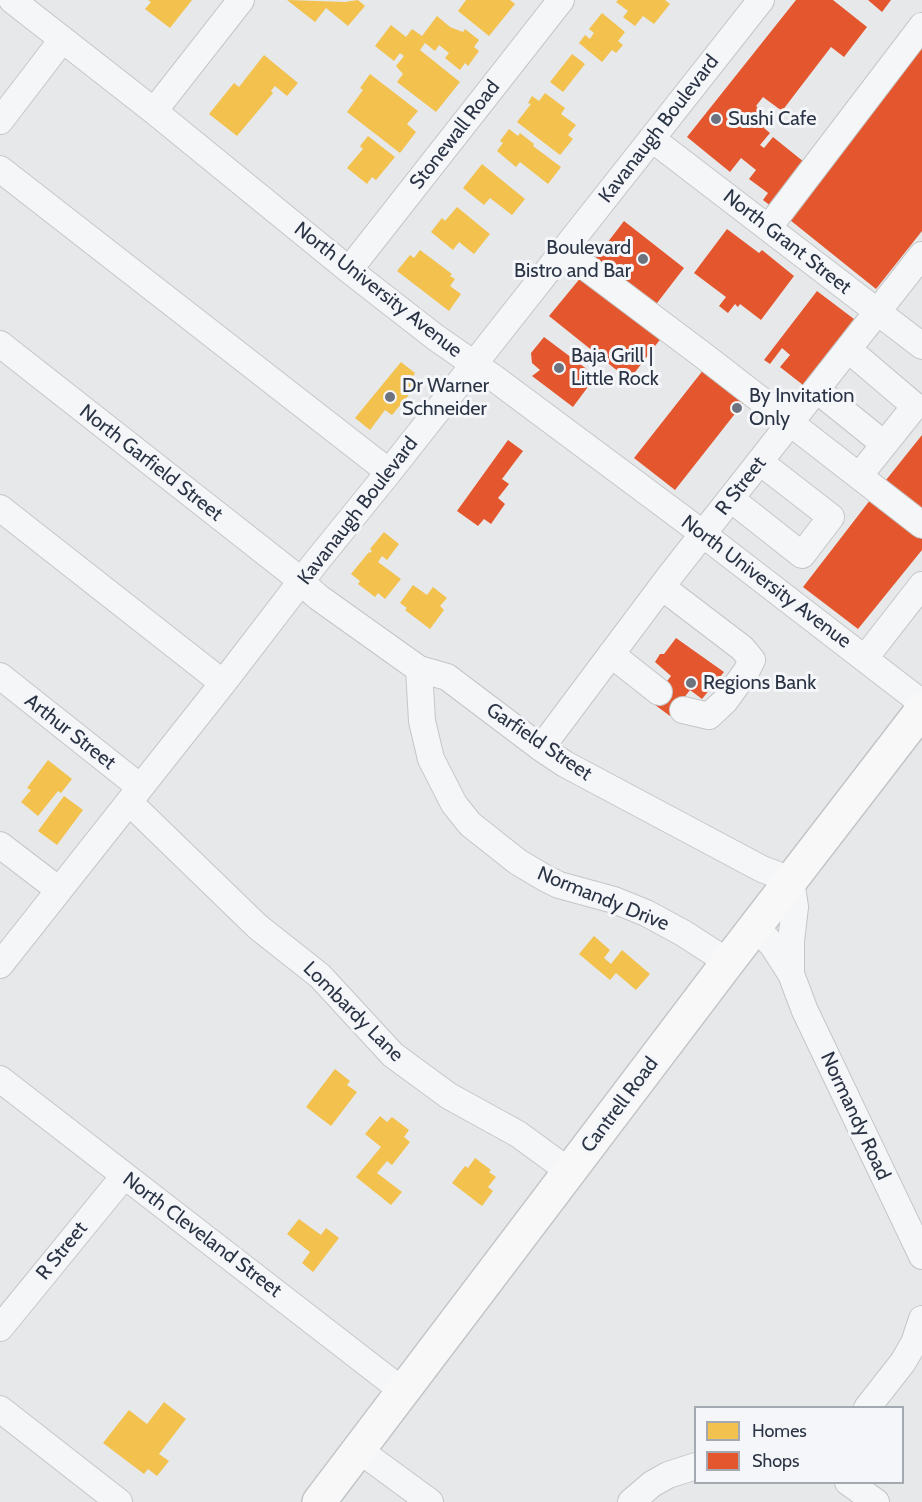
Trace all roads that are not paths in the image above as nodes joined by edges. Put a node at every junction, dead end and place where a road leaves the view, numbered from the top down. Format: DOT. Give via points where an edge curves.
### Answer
graph roads {
  1 [pos="12,0"];
  2 [pos="240,0"];
  3 [pos="561,0"];
  4 [pos="761,0"];
  5 [pos="922,26"];
  6 [pos="62,40"];
  7 [pos="154,111"];
  8 [pos="0,121"];
  9 [pos="652,139"];
  10 [pos="0,169"];
  11 [pos="769,227"];
  12 [pos="563,250"];
  13 [pos="922,255"];
  14 [pos="349,270"];
  15 [pos="878,312"];
  16 [pos="0,344"];
  17 [pos="922,345"];
  18 [pos="849,350"];
  19 [pos="474,363"];
  20 [pos="817,390"];
  21 [pos="790,424"];
  22 [pos="885,444"];
  23 [pos="760,462"];
  24 [pos="389,472"];
  25 [pos="859,476"];
  26 [pos="731,499"];
  27 [pos="0,508"];
  28 [pos="922,525"];
  29 [pos="703,534"];
  30 [pos="301,582"];
  31 [pos="922,585"];
  32 [pos="662,587"];
  33 [pos="611,654"];
  34 [pos="865,658"];
  35 [pos="419,669"];
  36 [pos="0,676"];
  37 [pos="223,683"];
  38 [pos="659,692"];
  39 [pos="683,710"];
  40 [pos="921,713"];
  41 [pos="541,748"];
  42 [pos="134,795"];
  43 [pos="0,845"];
  44 [pos="791,880"];
  45 [pos="59,890"];
  46 [pos="756,926"];
  47 [pos="728,962"];
  48 [pos="0,965"];
  49 [pos="791,975"];
  50 [pos="0,1079"];
  51 [pos="570,1172"];
  52 [pos="124,1176"];
  53 [pos="922,1256"];
  54 [pos="922,1319"];
  55 [pos="0,1328"];
  56 [pos="404,1392"];
  57 [pos="868,1406"];
  58 [pos="0,1409"];
  59 [pos="359,1450"];
  60 [pos="694,1467"];
  61 [pos="851,1484"];
  62 [pos="118,1502"];
  63 [pos="319,1502"];
  64 [pos="430,1502"];
  65 [pos="631,1502"];
  66 [pos="876,1502"];
  1 -- 6 [label="street, North University Avenue"];
  2 -- 7 [label="street"];
  3 -- 14 [label="street, Stonewall Road"];
  4 -- 9 [label="street, Kavanaugh Boulevard"];
  5 -- 11 [label="street"];
  6 -- 7 [label="street, North University Avenue"];
  6 -- 8 [label="street"];
  7 -- 14 [label="street, North University Avenue"];
  9 -- 11 [label="street, North Grant Street"];
  9 -- 12 [label="street, Kavanaugh Boulevard"];
  10 -- 24 [label="street"];
  11 -- 15 [label="street, North Grant Street"];
  12 -- 19 [label="street, Kavanaugh Boulevard"];
  12 -- 21 [label="street"];
  13 -- 15 [label="street, R Street"];
  14 -- 19 [label="street, North University Avenue"];
  15 -- 17 [label="street, North Grant Street"];
  15 -- 18 [label="street, R Street"];
  16 -- 30 [label="street, North Garfield Street"];
  18 -- 20 [label="street, R Street"];
  18 -- 22 [label="street" via="915,406"];
  19 -- 24 [label="street, Kavanaugh Boulevard"];
  19 -- 29 [label="street, North University Avenue"];
  20 -- 21 [label="street, R Street"];
  20 -- 22 [label="street"];
  21 -- 23 [label="street, R Street"];
  21 -- 25 [label="street"];
  22 -- 25 [label="street"];
  23 -- 26 [label="street, R Street"];
  23 -- 26 [label="street" via="831,517 802,555"];
  24 -- 30 [label="street, Kavanaugh Boulevard"];
  25 -- 28 [label="street"];
  26 -- 29 [label="street, R Street"];
  27 -- 37 [label="street"];
  29 -- 32 [label="street, R Street"];
  29 -- 34 [label="street, North University Avenue"];
  30 -- 35 [label="street, Garfield Street"];
  30 -- 37 [label="street, Kavanaugh Boulevard"];
  31 -- 34 [label="street"];
  32 -- 33 [label="street, R Street"];
  32 -- 39 [label="street" via="742,648 752,660 725,701 709,716"];
  33 -- 38 [label="street"];
  33 -- 41 [label="street, R Street"];
  34 -- 40 [label="street, North University Avenue"];
  35 -- 41 [label="street, Garfield Street" via="447,677"];
  35 -- 47 [label="street, Normandy Drive" via="423,728 431,759 454,804 470,824 545,878 646,913"];
  36 -- 42 [label="street, Arthur Street"];
  37 -- 42 [label="street, Kavanaugh Boulevard"];
  40 -- 44 [label="main road, Cantrell Road"];
  41 -- 44 [label="street, Garfield Street" via="762,869"];
  42 -- 45 [label="street, Kavanaugh Boulevard"];
  42 -- 51 [label="street, Lombardy Lane" via="258,927 320,976 393,1055 448,1096 504,1125"];
  43 -- 45 [label="street"];
  44 -- 46 [label="main road, Cantrell Road"];
  44 -- 49 [label="street, Normandy Road" via="795,907"];
  45 -- 48 [label="street, Kavanaugh Boulevard"];
  46 -- 47 [label="main road, Cantrell Road"];
  46 -- 49 [label="street, Normandy Road"];
  47 -- 51 [label="main road, Cantrell Road"];
  49 -- 53 [label="street, Normandy Road"];
  50 -- 52 [label="street, North Cleveland Street"];
  51 -- 56 [label="main road, Cantrell Road"];
  52 -- 55 [label="street, R Street"];
  52 -- 56 [label="street, North Cleveland Street"];
  54 -- 57 [label="street" via="903,1362"];
  56 -- 59 [label="main road, Cantrell Road"];
  58 -- 62 [label="street"];
  59 -- 63 [label="main road, Cantrell Road"];
  59 -- 64 [label="street"];
  60 -- 65 [label="street" via="668,1474"];
  61 -- 66 [label="street"];
}
